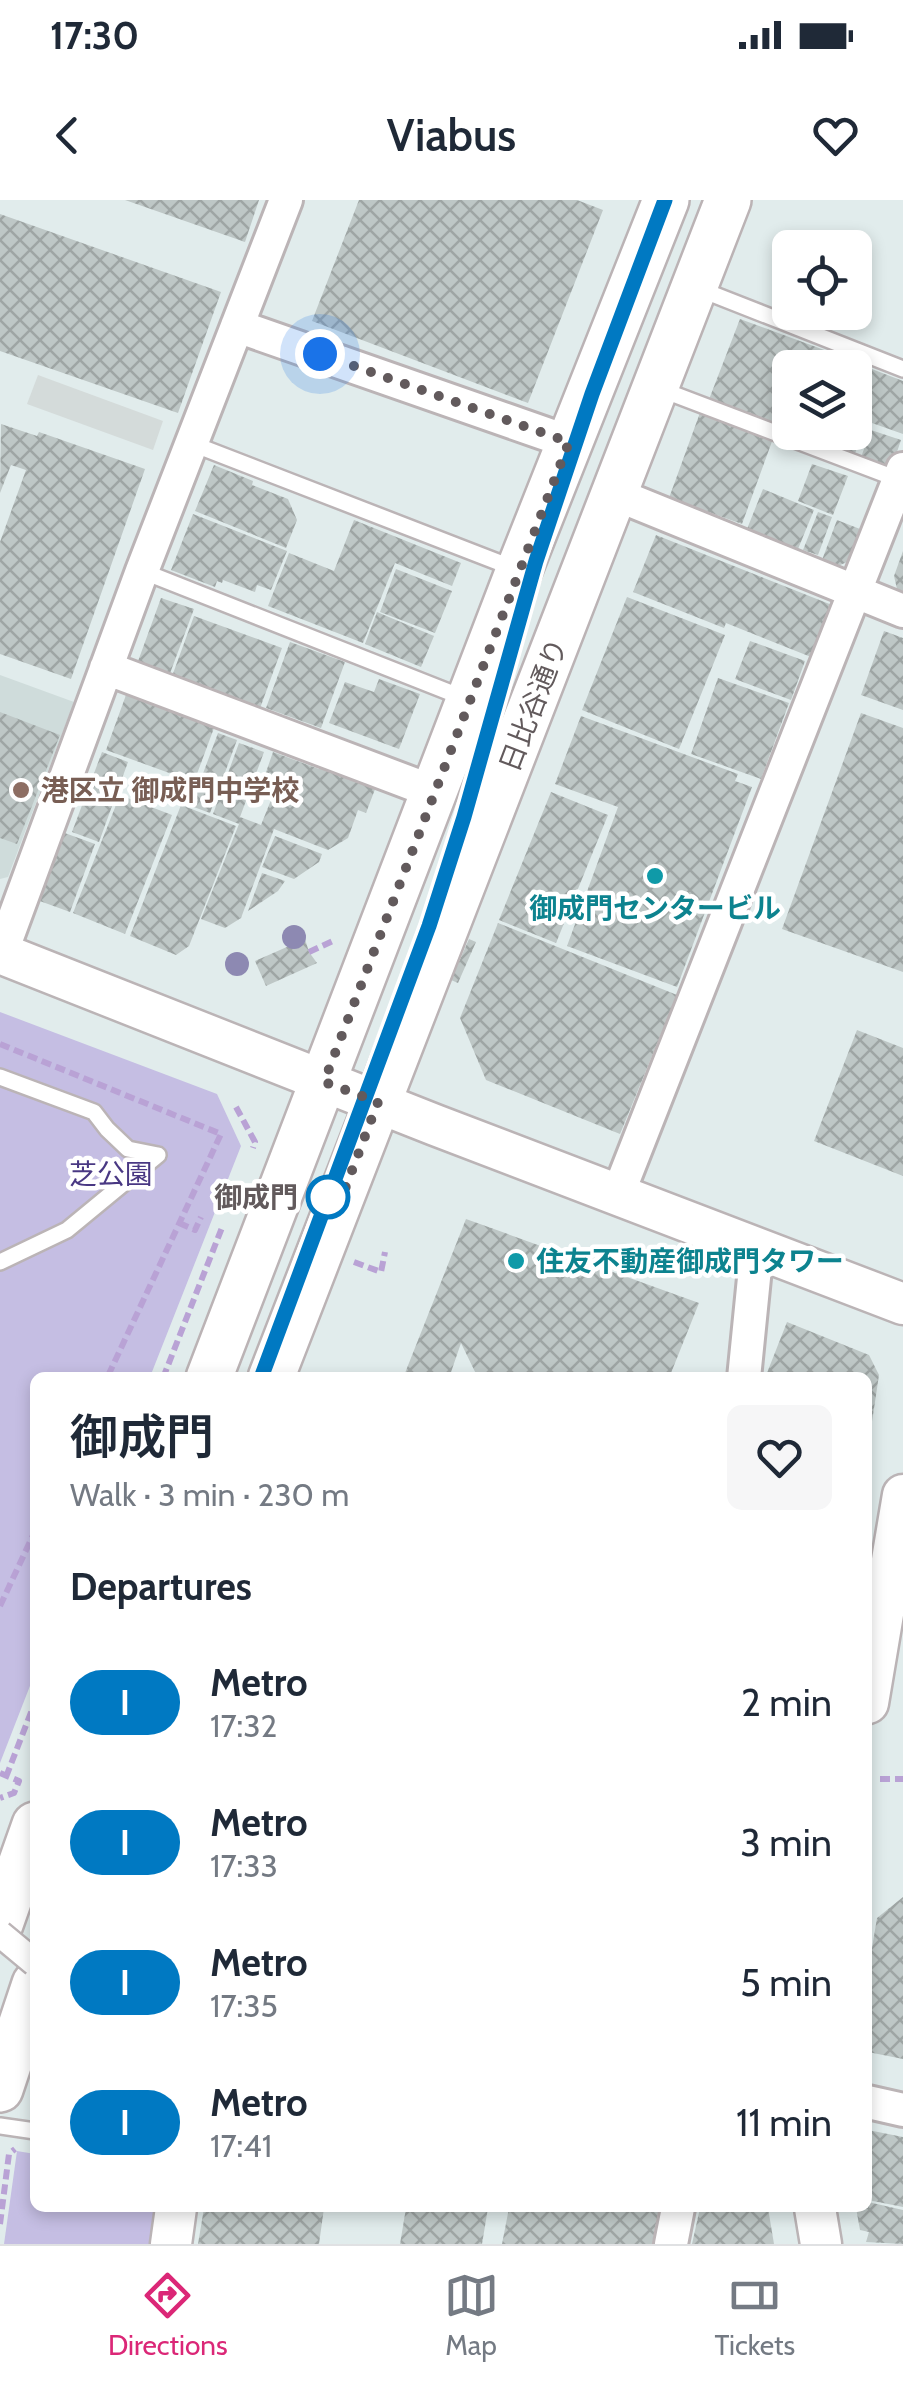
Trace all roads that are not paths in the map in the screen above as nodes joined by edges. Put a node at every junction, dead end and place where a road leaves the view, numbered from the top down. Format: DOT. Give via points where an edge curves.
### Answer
graph roads {
  1 [pos="286,200"];
  2 [pos="666,200"];
  3 [pos="728,200"];
  4 [pos="694,287"];
  5 [pos="237,326"];
  6 [pos="903,369"];
  7 [pos="656,388"];
  8 [pos="569,442"];
  9 [pos="193,444"];
  10 [pos="902,477"];
  11 [pos="615,494"];
  12 [pos="519,570"];
  13 [pos="142,571"];
  14 [pos="855,590"];
  15 [pos="903,611"];
  16 [pos="106,668"];
  17 [pos="469,700"];
  18 [pos="434,792"];
  19 [pos="0,954"];
  20 [pos="0,1078"];
  21 [pos="324,1082"];
  22 [pos="378,1102"];
  23 [pos="618,1194"];
  24 [pos="757,1248"];
  25 [pos="0,1262"];
  26 [pos="903,1304"];
  27 [pos="211,1372"];
  28 [pos="273,1372"];
  29 [pos="745,1372"];
  30 [pos="903,1495"];
  31 [pos="872,1679"];
  32 [pos="24,1845"];
  33 [pos="0,1924"];
  34 [pos="0,1934"];
  35 [pos="30,1959"];
  36 [pos="30,2006"];
  37 [pos="13,2080"];
  38 [pos="872,2103"];
  39 [pos="903,2110"];
  40 [pos="0,2126"];
  41 [pos="30,2130"];
  42 [pos="176,2212"];
  43 [pos="677,2212"];
  44 [pos="816,2212"];
  45 [pos="172,2244"];
  46 [pos="671,2244"];
  47 [pos="821,2244"];
  1 -- 5 [label="street"];
  2 -- 8 [label="main road"];
  3 -- 4 [label="main road, 日比谷通り"];
  4 -- 6 [label="lane"];
  4 -- 7 [label="main road, 日比谷通り"];
  5 -- 8 [label="street"];
  5 -- 9 [label="street"];
  7 -- 10 [label="lane"];
  7 -- 11 [label="main road, 日比谷通り"];
  8 -- 12 [label="main road"];
  9 -- 12 [label="lane"];
  9 -- 13 [label="street"];
  10 -- 14 [label="street"];
  11 -- 14 [label="street"];
  11 -- 22 [label="main road, 日比谷通り"];
  12 -- 17 [label="main road"];
  13 -- 16 [label="street"];
  13 -- 17 [label="lane"];
  14 -- 15 [label="street"];
  14 -- 23 [label="street"];
  16 -- 18 [label="street"];
  16 -- 19 [label="street"];
  17 -- 18 [label="main road"];
  18 -- 21 [label="main road"];
  19 -- 21 [label="street"];
  20 -- 25 [label="lane" via="94,1112 128,1149 158,1154 67,1230"];
  21 -- 22 [label="street"];
  21 -- 27 [label="main road"];
  22 -- 23 [label="street"];
  22 -- 28 [label="main road, 日比谷通り"];
  23 -- 24 [label="street"];
  24 -- 26 [label="street"];
  24 -- 29 [label="street"];
  30 -- 31 [label="street"];
  32 -- 33 [label="main road"];
  34 -- 35 [label="street, bridge"];
  36 -- 37 [label="main road"];
  38 -- 39 [label="street"];
  40 -- 41 [label="lane"];
  42 -- 45 [label="street"];
  43 -- 46 [label="street"];
  44 -- 47 [label="street"];
}
